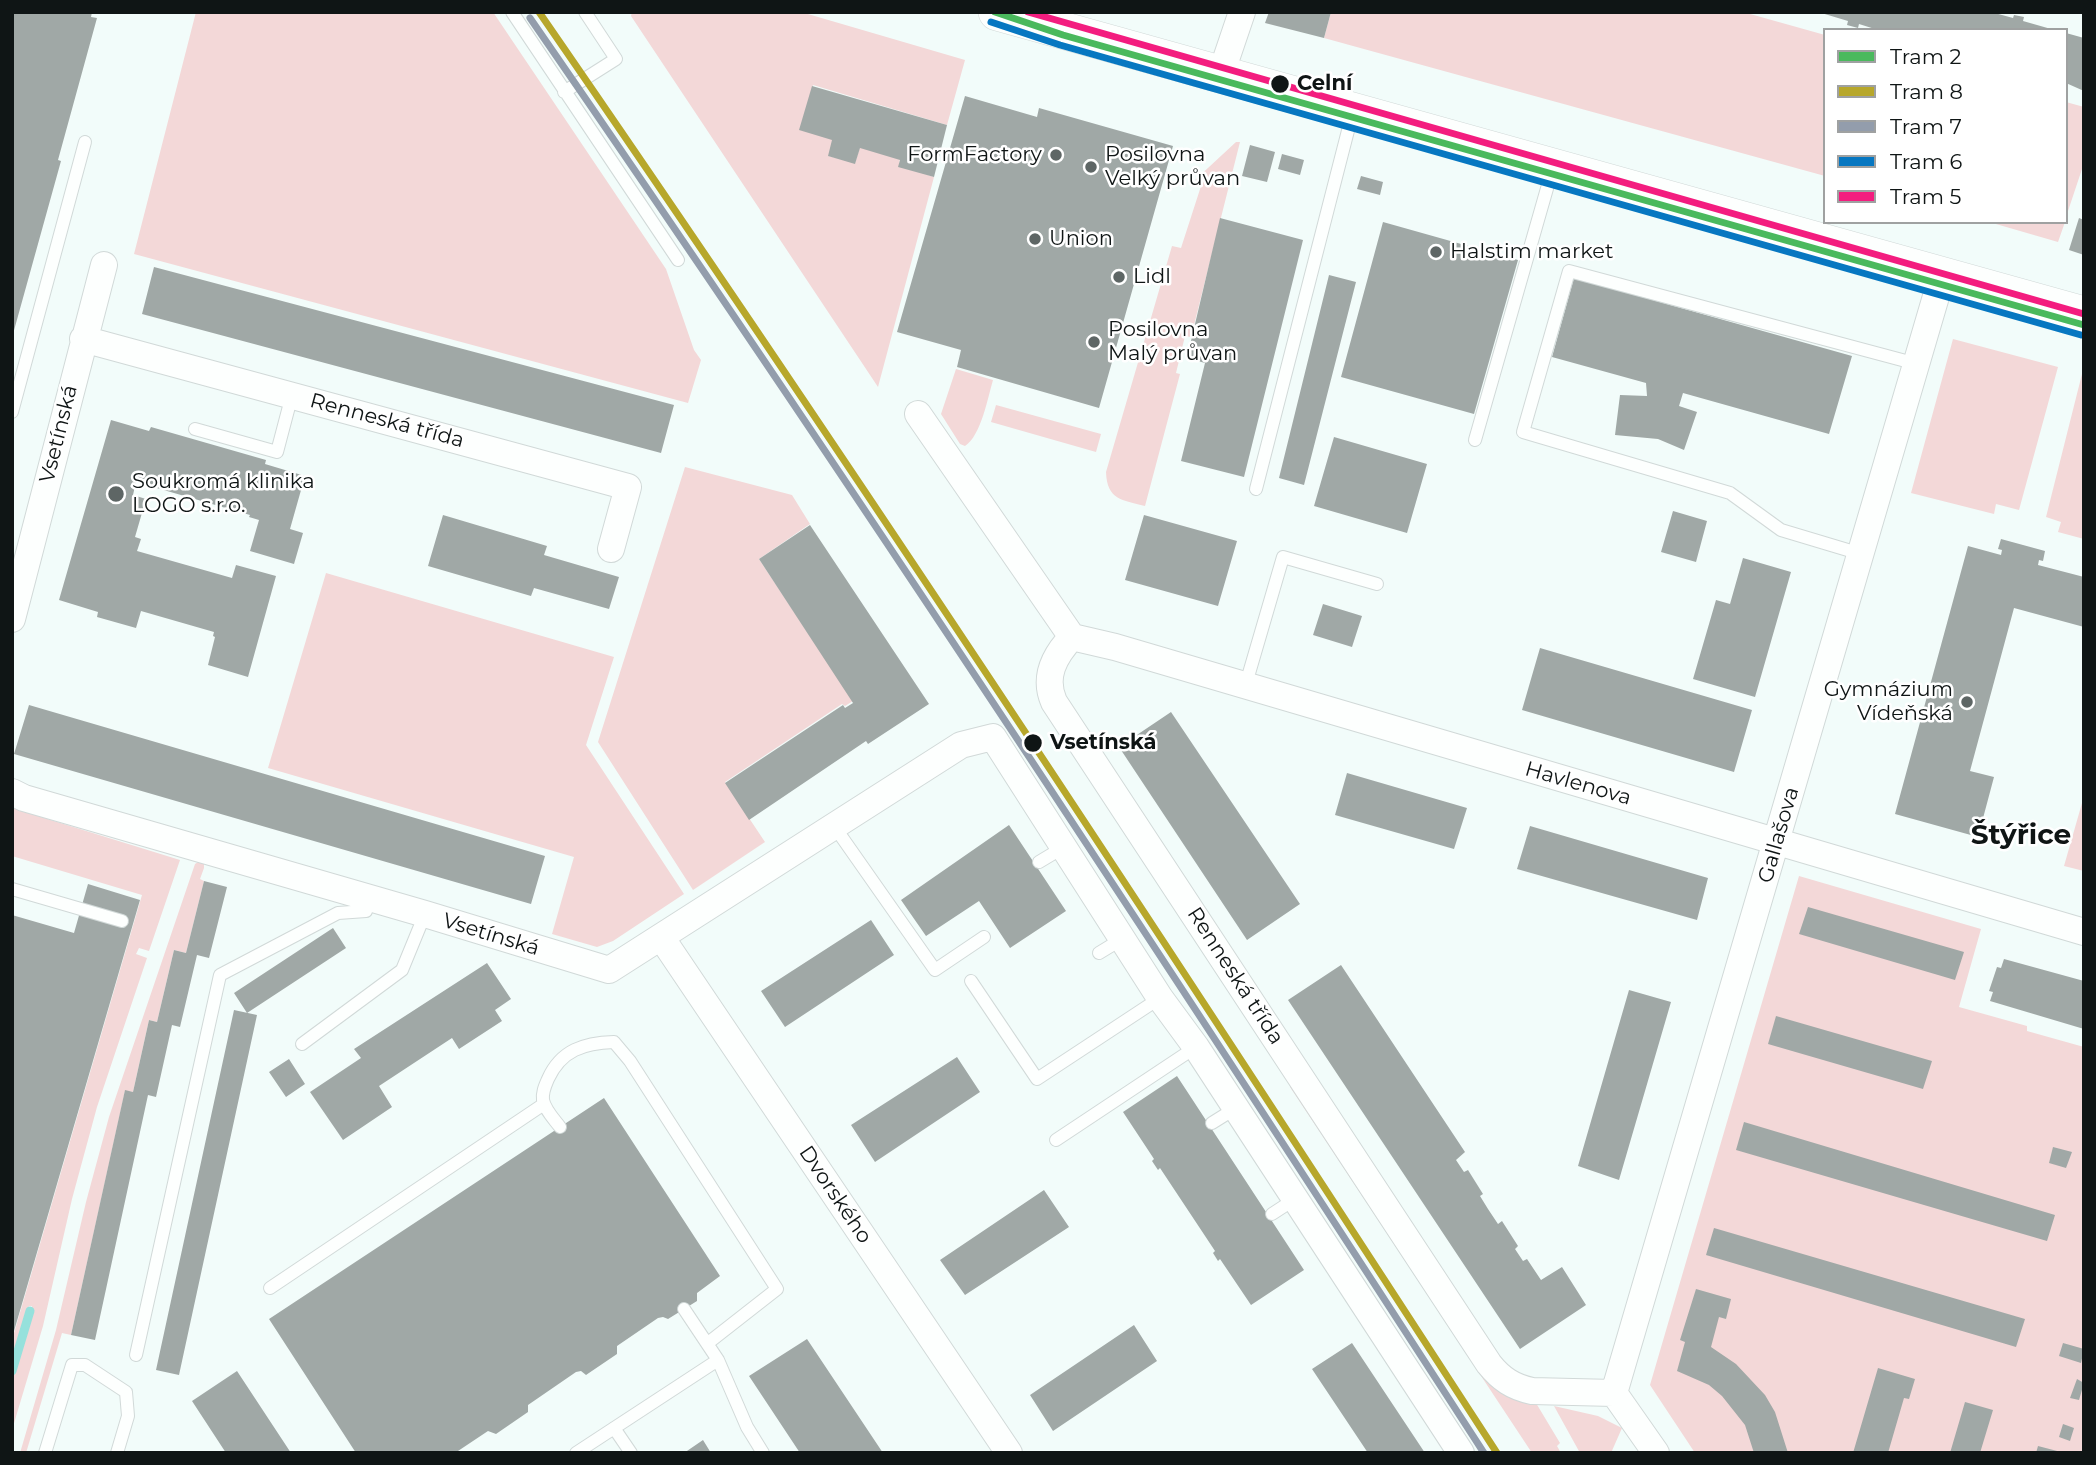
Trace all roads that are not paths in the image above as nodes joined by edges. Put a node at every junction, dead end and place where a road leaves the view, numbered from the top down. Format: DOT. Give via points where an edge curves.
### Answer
graph roads {
  1 [pos="512,12"];
  2 [pos="584,12"];
  3 [pos="997,12"];
  4 [pos="1242,12"];
  5 [pos="1221,74"];
  6 [pos="565,92"];
  7 [pos="1353,111"];
  8 [pos="85,142"];
  9 [pos="1553,167"];
  10 [pos="678,260"];
  11 [pos="104,264"];
  12 [pos="1941,276"];
  13 [pos="2084,315"];
  14 [pos="83,339"];
  15 [pos="1917,364"];
  16 [pos="292,396"];
  17 [pos="12,412"];
  18 [pos="918,414"];
  19 [pos="195,429"];
  20 [pos="1475,440"];
  21 [pos="1256,489"];
  22 [pos="611,549"];
  23 [pos="1861,554"];
  24 [pos="1377,584"];
  25 [pos="13,609"];
  26 [pos="1072,637"];
  27 [pos="1245,687"];
  28 [pos="12,792"];
  29 [pos="834,826"];
  30 [pos="1777,842"];
  31 [pos="1064,847"];
  32 [pos="1039,862"];
  33 [pos="12,889"];
  34 [pos="370,900"];
  35 [pos="425,914"];
  36 [pos="122,921"];
  37 [pos="2084,932"];
  38 [pos="661,937"];
  39 [pos="984,937"];
  40 [pos="1122,939"];
  41 [pos="1099,953"];
  42 [pos="971,981"];
  43 [pos="1160,998"];
  44 [pos="302,1044"];
  45 [pos="1196,1047"];
  46 [pos="544,1104"];
  47 [pos="1236,1108"];
  48 [pos="1212,1123"];
  49 [pos="560,1127"];
  50 [pos="1056,1140"];
  51 [pos="1295,1199"];
  52 [pos="1272,1214"];
  53 [pos="270,1288"];
  54 [pos="684,1309"];
  55 [pos="708,1343"];
  56 [pos="136,1355"];
  57 [pos="718,1360"];
  58 [pos="1614,1393"];
  59 [pos="614,1428"];
  60 [pos="46,1453"];
  61 [pos="117,1453"];
  62 [pos="576,1453"];
  63 [pos="631,1453"];
  64 [pos="763,1453"];
  65 [pos="1009,1453"];
  66 [pos="1461,1453"];
  67 [pos="1656,1453"];
  1 -- 6 [label="lane"];
  2 -- 6 [label="lane" via="617,59"];
  3 -- 5 [label="main road"];
  4 -- 5 [label="street"];
  5 -- 7 [label="main road"];
  6 -- 10 [label="lane"];
  7 -- 9 [label="main road"];
  7 -- 21 [label="lane"];
  8 -- 17 [label="lane"];
  9 -- 12 [label="main road"];
  9 -- 20 [label="lane"];
  11 -- 14 [label="street, Vsetínská"];
  12 -- 13 [label="main road"];
  12 -- 15 [label="street, Gallašova"];
  14 -- 16 [label="street, Renneská třída"];
  14 -- 25 [label="street, Vsetínská"];
  15 -- 23 [label="street, Gallašova"];
  15 -- 23 [label="lane" via="1569,271 1523,432 1730,493 1781,530"];
  16 -- 19 [label="lane" via="277,452"];
  16 -- 22 [label="street, Renneská třída" via="628,487"];
  18 -- 26 [label="street"];
  23 -- 30 [label="street, Gallašova"];
  24 -- 27 [label="lane" via="1283,557"];
  26 -- 27 [label="street, Havlenova"];
  26 -- 58 [label="street, Renneská třída" via="1062,647 1048,680 1054,702 1489,1364 1521,1389"];
  27 -- 30 [label="street, Havlenova"];
  28 -- 34 [label="street, Vsetínská"];
  29 -- 31 [label="street, Vsetínská" via="961,745 993,737"];
  29 -- 38 [label="street, Vsetínská"];
  29 -- 39 [label="lane" via="935,970"];
  30 -- 37 [label="street, Havlenova"];
  30 -- 58 [label="street, Gallašova"];
  31 -- 32 [label="lane"];
  31 -- 40 [label="street"];
  33 -- 36 [label="lane"];
  34 -- 35 [label="street, Vsetínská"];
  34 -- 56 [label="lane" via="366,911 338,913 220,975"];
  35 -- 38 [label="street, Vsetínská" via="608,970"];
  35 -- 44 [label="lane" via="402,970"];
  38 -- 65 [label="street, Dvorského"];
  40 -- 41 [label="lane"];
  40 -- 43 [label="street"];
  42 -- 43 [label="lane" via="1037,1079"];
  43 -- 45 [label="street"];
  45 -- 47 [label="street"];
  45 -- 50 [label="lane"];
  46 -- 49 [label="lane"];
  46 -- 53 [label="lane"];
  46 -- 55 [label="lane" via="542,1092 554,1065 572,1051 593,1042 614,1042 630,1062 777,1289"];
  47 -- 48 [label="lane"];
  47 -- 51 [label="street"];
  51 -- 52 [label="lane"];
  51 -- 66 [label="street"];
  54 -- 55 [label="lane"];
  55 -- 57 [label="lane"];
  57 -- 59 [label="lane"];
  57 -- 64 [label="lane"];
  58 -- 67 [label="street"];
  59 -- 62 [label="lane"];
  59 -- 63 [label="lane"];
  60 -- 61 [label="lane" via="72,1365 85,1365 126,1392 128,1416"];
}
